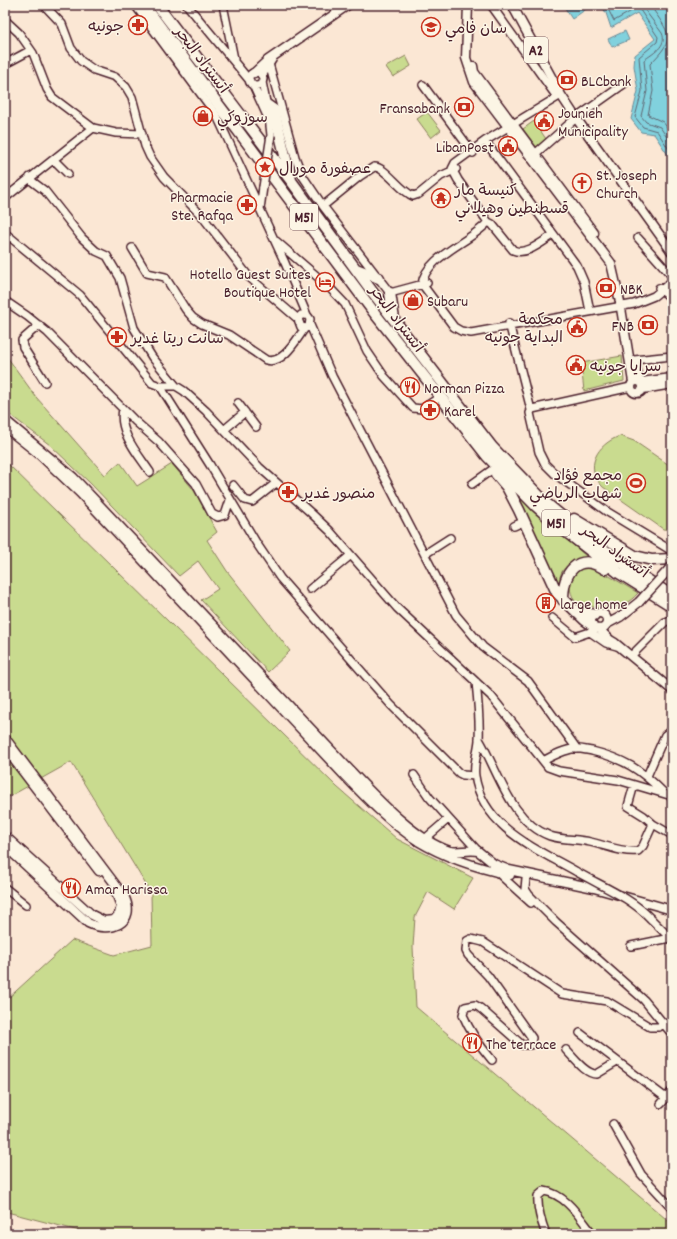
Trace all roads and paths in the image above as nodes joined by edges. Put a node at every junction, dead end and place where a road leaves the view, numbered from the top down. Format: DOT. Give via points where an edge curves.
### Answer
graph roads {
  1 [pos="44,5"];
  2 [pos="135,5"];
  3 [pos="144,5"];
  4 [pos="156,5"];
  5 [pos="187,5"];
  6 [pos="223,5"];
  7 [pos="348,5"];
  8 [pos="468,5"];
  9 [pos="473,5"];
  10 [pos="491,5"];
  11 [pos="512,5"];
  12 [pos="5,20"];
  13 [pos="162,42"];
  14 [pos="31,50"];
  15 [pos="234,61"];
  16 [pos="270,61"];
  17 [pos="5,64"];
  18 [pos="193,70"];
  19 [pos="257,78"];
  20 [pos="273,79"];
  21 [pos="624,84"];
  22 [pos="423,85"];
  23 [pos="559,96"];
  24 [pos="268,104"];
  25 [pos="576,118"];
  26 [pos="270,122"];
  27 [pos="509,127"];
  28 [pos="93,128"];
  29 [pos="142,134"];
  30 [pos="486,142"];
  31 [pos="472,152"];
  32 [pos="535,154"];
  33 [pos="54,160"];
  34 [pos="454,170"];
  35 [pos="68,174"];
  36 [pos="30,177"];
  37 [pos="292,182"];
  38 [pos="5,198"];
  39 [pos="323,206"];
  40 [pos="260,210"];
  41 [pos="490,223"];
  42 [pos="5,233"];
  43 [pos="553,235"];
  44 [pos="638,238"];
  45 [pos="274,239"];
  46 [pos="132,248"];
  47 [pos="672,252"];
  48 [pos="355,269"];
  49 [pos="379,278"];
  50 [pos="671,279"];
  51 [pos="425,283"];
  52 [pos="660,289"];
  53 [pos="390,293"];
  54 [pos="672,299"];
  55 [pos="5,301"];
  56 [pos="622,304"];
  57 [pos="589,309"];
  58 [pos="306,315"];
  59 [pos="298,319"];
  60 [pos="395,321"];
  61 [pos="39,325"];
  62 [pos="510,325"];
  63 [pos="308,326"];
  64 [pos="672,356"];
  65 [pos="634,360"];
  66 [pos="672,378"];
  67 [pos="45,382"];
  68 [pos="672,384"];
  69 [pos="637,385"];
  70 [pos="160,386"];
  71 [pos="176,386"];
  72 [pos="440,397"];
  73 [pos="238,403"];
  74 [pos="123,408"];
  75 [pos="531,410"];
  76 [pos="245,412"];
  77 [pos="5,420"];
  78 [pos="5,427"];
  79 [pos="256,427"];
  80 [pos="224,430"];
  81 [pos="487,456"];
  82 [pos="493,469"];
  83 [pos="150,472"];
  84 [pos="276,483"];
  85 [pos="472,484"];
  86 [pos="233,485"];
  87 [pos="230,500"];
  88 [pos="547,504"];
  89 [pos="525,521"];
  90 [pos="514,526"];
  91 [pos="450,538"];
  92 [pos="672,551"];
  93 [pos="425,554"];
  94 [pos="351,555"];
  95 [pos="672,559"];
  96 [pos="672,566"];
  97 [pos="632,582"];
  98 [pos="310,589"];
  99 [pos="672,596"];
  100 [pos="563,600"];
  101 [pos="672,606"];
  102 [pos="552,618"];
  103 [pos="672,620"];
  104 [pos="601,623"];
  105 [pos="618,644"];
  106 [pos="631,656"];
  107 [pos="476,682"];
  108 [pos="672,690"];
  109 [pos="672,730"];
  110 [pos="5,738"];
  111 [pos="479,739"];
  112 [pos="5,748"];
  113 [pos="577,749"];
  114 [pos="543,762"];
  115 [pos="414,775"];
  116 [pos="475,776"];
  117 [pos="650,778"];
  118 [pos="634,785"];
  119 [pos="647,789"];
  120 [pos="665,793"];
  121 [pos="672,796"];
  122 [pos="448,819"];
  123 [pos="653,824"];
  124 [pos="672,835"];
  125 [pos="5,836"];
  126 [pos="426,838"];
  127 [pos="5,846"];
  128 [pos="467,851"];
  129 [pos="478,851"];
  130 [pos="466,862"];
  131 [pos="497,872"];
  132 [pos="526,878"];
  133 [pos="5,888"];
  134 [pos="26,905"];
  135 [pos="672,910"];
  136 [pos="672,916"];
  137 [pos="556,922"];
  138 [pos="671,939"];
  139 [pos="631,946"];
  140 [pos="664,1023"];
  141 [pos="580,1033"];
  142 [pos="672,1034"];
  143 [pos="566,1050"];
  144 [pos="492,1060"];
  145 [pos="617,1062"];
  146 [pos="672,1091"];
  147 [pos="613,1124"];
  148 [pos="672,1208"];
  149 [pos="546,1234"];
  150 [pos="593,1234"];
  1 -- 29 [label="street" via="62,24 71,48 81,61 94,70 115,77 126,88 132,97"];
  2 -- 13 [label="street"];
  3 -- 18 [label="highway, أتستراد البحر / M51"];
  4 -- 37 [label="highway, أتستراد البحر / M51"];
  5 -- 15 [label="street"];
  6 -- 15 [label="street"];
  7 -- 16 [label="main road"];
  8 -- 27 [label="main road" via="465,39 467,65 474,82"];
  9 -- 27 [label="main road" via="470,60 474,72"];
  10 -- 23 [label="street, A2"];
  11 -- 23 [label="main road, A2"];
  12 -- 14 [label="street" via="19,33"];
  13 -- 18 [label="highway"];
  13 -- 40 [label="street" via="217,116"];
  14 -- 17 [label="street"];
  14 -- 28 [label="street" via="52,97"];
  15 -- 19 [label="street" via="242,72"];
  16 -- 19 [label="main road"];
  16 -- 20 [label="street"];
  18 -- 72 [label="highway, أتستراد البحر / M51"];
  19 -- 20 [label="street"];
  19 -- 24 [label="street"];
  19 -- 26 [label="street" via="265,114"];
  20 -- 39 [label="street" via="295,157 308,185"];
  21 -- 25 [label="street"];
  22 -- 31 [label="street"];
  23 -- 25 [label="main road, A2"];
  23 -- 27 [label="street"];
  24 -- 26 [label="street"];
  24 -- 37 [label="highway" via="274,110"];
  25 -- 32 [label="street"];
  25 -- 47 [label="main road, A2"];
  26 -- 40 [label="street, bridge" via="271,135"];
  27 -- 30 [label="street"];
  27 -- 32 [label="main road"];
  27 -- 56 [label="main road" via="607,258"];
  28 -- 29 [label="street" via="116,133"];
  28 -- 33 [label="street"];
  29 -- 59 [label="street" via="150,157 164,177 202,216 249,277"];
  30 -- 31 [label="street"];
  30 -- 43 [label="street"];
  31 -- 34 [label="street"];
  32 -- 56 [label="main road" via="610,255 616,269"];
  33 -- 35 [label="street"];
  33 -- 36 [label="street"];
  34 -- 39 [label="street" via="413,196 402,190 380,168 374,166"];
  34 -- 41 [label="street"];
  36 -- 38 [label="street"];
  36 -- 71 [label="street" via="45,191 82,238 96,251 107,256 120,278 130,318 140,338"];
  37 -- 48 [label="highway, أتستراد البحر / M51"];
  39 -- 49 [label="street"];
  40 -- 45 [label="street"];
  41 -- 43 [label="street" via="517,252 533,248"];
  41 -- 51 [label="street" via="435,267"];
  42 -- 70 [label="street" via="80,295 144,375 152,383"];
  43 -- 57 [label="street" via="580,271"];
  44 -- 50 [label="street"];
  45 -- 58 [label="street"];
  45 -- 72 [label="street" via="345,304 367,351 384,376 414,408 422,409"];
  46 -- 63 [label="street" via="147,273 165,277 193,318 229,335 266,360 272,362 279,359"];
  48 -- 49 [label="highway"];
  48 -- 60 [label="highway, أتستراد البحر / M51"];
  49 -- 53 [label="street"];
  50 -- 52 [label="street"];
  51 -- 53 [label="street"];
  51 -- 62 [label="street" via="462,329"];
  52 -- 54 [label="street"];
  52 -- 56 [label="street" via="645,301"];
  53 -- 60 [label="highway"];
  55 -- 61 [label="street"];
  56 -- 57 [label="street"];
  56 -- 65 [label="main road"];
  56 -- 69 [label="main road"];
  57 -- 62 [label="street"];
  58 -- 59 [label="street" via="301,315"];
  58 -- 63 [label="street" via="310,319"];
  59 -- 63 [label="street" via="300,325"];
  60 -- 88 [label="highway, أتستراد البحر / M51" via="492,447"];
  61 -- 67 [label="street" via="22,340 23,347"];
  61 -- 74 [label="street"];
  62 -- 75 [label="street"];
  63 -- 93 [label="street"];
  64 -- 65 [label="street"];
  65 -- 69 [label="main road"];
  66 -- 69 [label="main road"];
  68 -- 69 [label="main road"];
  69 -- 75 [label="street"];
  70 -- 71 [label="street"];
  70 -- 87 [label="street"];
  71 -- 80 [label="street"];
  72 -- 81 [label="highway, أتستراد البحر / M51"];
  73 -- 76 [label="street"];
  74 -- 83 [label="street" via="124,429"];
  74 -- 87 [label="street" via="187,473 212,514 218,517 226,515"];
  75 -- 92 [label="street" via="539,452 554,474 606,511"];
  76 -- 79 [label="street"];
  76 -- 80 [label="street"];
  77 -- 126 [label="main road" via="74,477 389,810"];
  78 -- 130 [label="main road" via="40,454 80,494 366,797 419,841"];
  80 -- 84 [label="street"];
  81 -- 82 [label="highway"];
  81 -- 97 [label="highway, أتستراد البحر / M51" via="560,527"];
  82 -- 85 [label="street"];
  82 -- 89 [label="highway" via="507,487"];
  84 -- 86 [label="street" via="252,502 245,500"];
  84 -- 94 [label="street" via="311,513"];
  87 -- 116 [label="street" via="280,578 302,605 391,704 459,773"];
  88 -- 95 [label="highway" via="642,558"];
  88 -- 99 [label="highway, أتستراد البحر / M51" via="615,559"];
  89 -- 90 [label="street"];
  89 -- 100 [label="highway" via="553,586"];
  91 -- 93 [label="street"];
  93 -- 113 [label="street" via="447,599 468,630 483,647 528,681"];
  94 -- 98 [label="street"];
  94 -- 107 [label="street" via="397,608"];
  96 -- 104 [label="main road, bridge" via="628,611"];
  97 -- 100 [label="highway" via="627,582 595,563 582,564 573,568 566,577"];
  97 -- 101 [label="highway, أتستراد البحر / M51"];
  100 -- 104 [label="highway" via="576,611"];
  102 -- 105 [label="street" via="576,637 590,632 606,643"];
  103 -- 106 [label="street" via="665,622"];
  104 -- 105 [label="main road" via="610,640"];
  105 -- 106 [label="main road"];
  106 -- 108 [label="main road"];
  107 -- 111 [label="street"];
  107 -- 114 [label="street"];
  109 -- 117 [label="street" via="665,734"];
  110 -- 127 [label="main road" via="124,896 128,907 126,917 113,928 88,923"];
  111 -- 116 [label="street"];
  111 -- 123 [label="street" via="515,807 547,834 638,852"];
  112 -- 125 [label="main road" via="118,897 121,906 119,914 114,920 104,921 92,915"];
  113 -- 114 [label="street" via="569,749"];
  113 -- 117 [label="street" via="615,757 629,763"];
  114 -- 118 [label="street" via="559,771"];
  115 -- 122 [label="street" via="429,798"];
  116 -- 138 [label="street, bridge" via="481,794 496,821 526,843 622,895 642,910"];
  117 -- 119 [label="street"];
  117 -- 120 [label="street"];
  118 -- 119 [label="street"];
  118 -- 123 [label="street" via="628,806"];
  119 -- 120 [label="street"];
  120 -- 121 [label="street"];
  122 -- 126 [label="street"];
  122 -- 129 [label="street"];
  123 -- 124 [label="street"];
  126 -- 128 [label="main road" via="450,850"];
  128 -- 129 [label="main road"];
  128 -- 130 [label="main road"];
  129 -- 135 [label="main road" via="494,864 509,870 594,888"];
  130 -- 131 [label="main road"];
  131 -- 132 [label="main road"];
  131 -- 137 [label="street" via="528,901"];
  132 -- 136 [label="main road" via="589,892"];
  132 -- 137 [label="street" via="526,891"];
  133 -- 134 [label="street"];
  137 -- 140 [label="street" via="644,1000"];
  138 -- 139 [label="street"];
  140 -- 142 [label="street"];
  140 -- 144 [label="street" via="659,1027 650,1027 607,1002 562,994 484,942 471,939 467,941 466,946 468,955 488,976 532,1038 530,1045 522,1045 480,1008 475,1005 465,1007 463,1015 467,1025"];
  141 -- 145 [label="street"];
  143 -- 145 [label="street" via="594,1074"];
  145 -- 146 [label="street" via="663,1101"];
  147 -- 148 [label="street" via="641,1174"];
  149 -- 150 [label="street" via="537,1203 538,1196 544,1191 557,1195 567,1203"];
}
